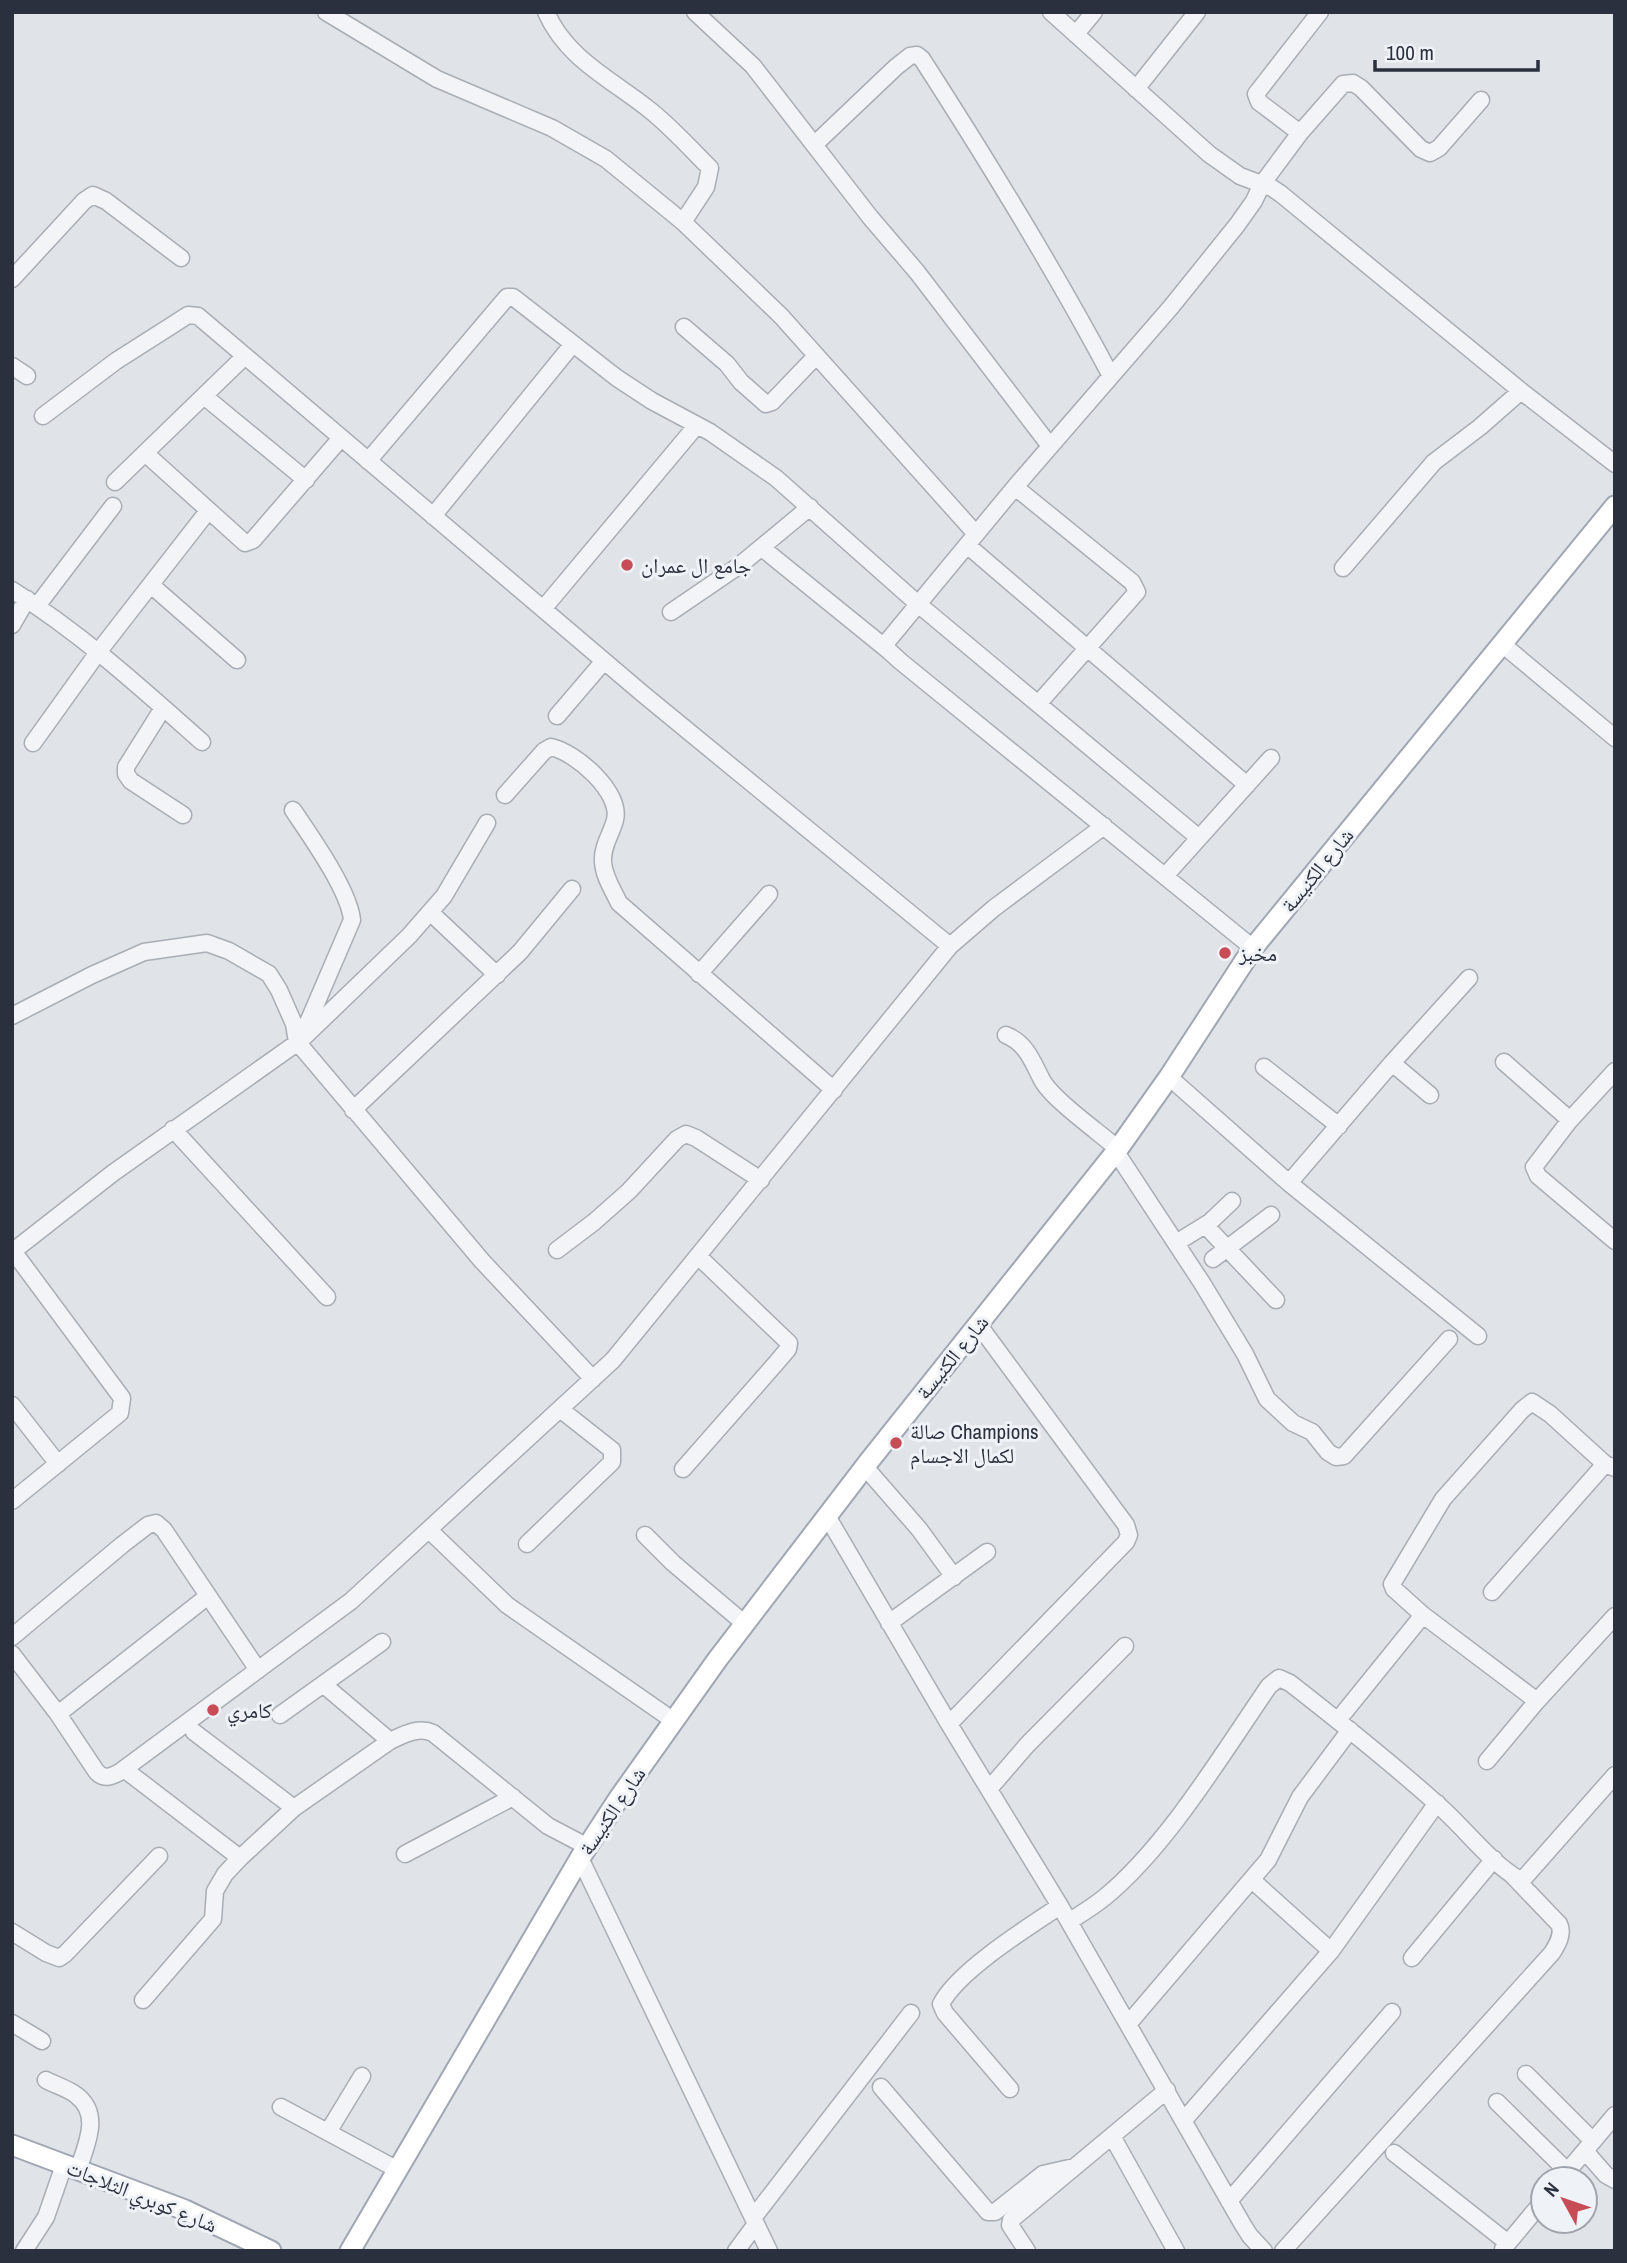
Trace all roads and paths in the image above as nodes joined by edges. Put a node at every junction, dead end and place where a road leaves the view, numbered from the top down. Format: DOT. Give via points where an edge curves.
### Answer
graph roads {
  1 [pos="326,12"];
  2 [pos="546,12"];
  3 [pos="695,12"];
  4 [pos="1051,12"];
  5 [pos="1094,12"];
  6 [pos="1197,12"];
  7 [pos="1320,12"];
  8 [pos="1076,34"];
  9 [pos="1136,89"];
  10 [pos="1481,100"];
  11 [pos="1300,133"];
  12 [pos="815,144"];
  13 [pos="1262,184"];
  14 [pos="683,222"];
  15 [pos="181,258"];
  16 [pos="12,279"];
  17 [pos="684,327"];
  18 [pos="572,345"];
  19 [pos="244,356"];
  20 [pos="816,356"];
  21 [pos="12,366"];
  22 [pos="27,376"];
  23 [pos="1111,376"];
  24 [pos="1521,391"];
  25 [pos="204,396"];
  26 [pos="43,416"];
  27 [pos="696,425"];
  28 [pos="341,438"];
  29 [pos="1050,446"];
  30 [pos="145,453"];
  31 [pos="368,461"];
  32 [pos="1615,464"];
  33 [pos="306,480"];
  34 [pos="116,482"];
  35 [pos="1015,487"];
  36 [pos="113,506"];
  37 [pos="1615,506"];
  38 [pos="810,507"];
  39 [pos="208,511"];
  40 [pos="433,516"];
  41 [pos="971,539"];
  42 [pos="762,548"];
  43 [pos="1343,568"];
  44 [pos="151,585"];
  45 [pos="12,590"];
  46 [pos="32,603"];
  47 [pos="918,604"];
  48 [pos="543,609"];
  49 [pos="671,612"];
  50 [pos="12,625"];
  51 [pos="1502,644"];
  52 [pos="1088,649"];
  53 [pos="888,650"];
  54 [pos="99,651"];
  55 [pos="237,660"];
  56 [pos="604,661"];
  57 [pos="1038,704"];
  58 [pos="163,708"];
  59 [pos="557,716"];
  60 [pos="1615,738"];
  61 [pos="33,743"];
  62 [pos="202,743"];
  63 [pos="1271,758"];
  64 [pos="1247,785"];
  65 [pos="505,795"];
  66 [pos="293,810"];
  67 [pos="184,815"];
  68 [pos="488,823"];
  69 [pos="1104,826"];
  70 [pos="1199,838"];
  71 [pos="1165,876"];
  72 [pos="572,889"];
  73 [pos="769,894"];
  74 [pos="430,912"];
  75 [pos="950,946"];
  76 [pos="1253,948"];
  77 [pos="699,974"];
  78 [pos="497,975"];
  79 [pos="1469,978"];
  80 [pos="12,1016"];
  81 [pos="1006,1035"];
  82 [pos="299,1041"];
  83 [pos="1504,1062"];
  84 [pos="1392,1063"];
  85 [pos="1264,1067"];
  86 [pos="1615,1071"];
  87 [pos="1169,1077"];
  88 [pos="834,1090"];
  89 [pos="1430,1095"];
  90 [pos="353,1110"];
  91 [pos="1570,1120"];
  92 [pos="1339,1126"];
  93 [pos="173,1129"];
  94 [pos="1117,1150"];
  95 [pos="761,1180"];
  96 [pos="1289,1184"];
  97 [pos="1232,1201"];
  98 [pos="1271,1215"];
  99 [pos="1205,1225"];
  100 [pos="1615,1241"];
  101 [pos="1177,1243"];
  102 [pos="15,1246"];
  103 [pos="1227,1249"];
  104 [pos="557,1250"];
  105 [pos="699,1257"];
  106 [pos="1213,1259"];
  107 [pos="327,1297"];
  108 [pos="1276,1300"];
  109 [pos="978,1324"];
  110 [pos="1478,1336"];
  111 [pos="1449,1339"];
  112 [pos="593,1380"];
  113 [pos="12,1405"];
  114 [pos="560,1409"];
  115 [pos="58,1464"];
  116 [pos="1610,1466"];
  117 [pos="865,1467"];
  118 [pos="683,1469"];
  119 [pos="12,1501"];
  120 [pos="827,1516"];
  121 [pos="430,1531"];
  122 [pos="645,1535"];
  123 [pos="527,1544"];
  124 [pos="988,1552"];
  125 [pos="954,1577"];
  126 [pos="1492,1592"];
  127 [pos="208,1596"];
  128 [pos="1423,1615"];
  129 [pos="1615,1616"];
  130 [pos="889,1623"];
  131 [pos="745,1624"];
  132 [pos="12,1637"];
  133 [pos="382,1642"];
  134 [pos="1125,1646"];
  135 [pos="12,1654"];
  136 [pos="258,1670"];
  137 [pos="324,1685"];
  138 [pos="1537,1701"];
  139 [pos="58,1714"];
  140 [pos="280,1715"];
  141 [pos="674,1721"];
  142 [pos="948,1724"];
  143 [pos="1344,1725"];
  144 [pos="194,1732"];
  145 [pos="390,1741"];
  146 [pos="1487,1761"];
  147 [pos="124,1769"];
  148 [pos="1615,1776"];
  149 [pos="989,1789"];
  150 [pos="513,1797"];
  151 [pos="1437,1803"];
  152 [pos="294,1808"];
  153 [pos="584,1853"];
  154 [pos="405,1854"];
  155 [pos="159,1856"];
  156 [pos="240,1858"];
  157 [pos="1494,1859"];
  158 [pos="1513,1875"];
  159 [pos="1252,1880"];
  160 [pos="1060,1906"];
  161 [pos="1070,1922"];
  162 [pos="12,1932"];
  163 [pos="1331,1951"];
  164 [pos="1412,1958"];
  165 [pos="143,2000"];
  166 [pos="1392,2012"];
  167 [pos="911,2013"];
  168 [pos="12,2023"];
  169 [pos="1129,2023"];
  170 [pos="42,2041"];
  171 [pos="1526,2074"];
  172 [pos="362,2077"];
  173 [pos="46,2080"];
  174 [pos="881,2087"];
  175 [pos="1010,2089"];
  176 [pos="1167,2090"];
  177 [pos="1497,2102"];
  178 [pos="281,2107"];
  179 [pos="1615,2115"];
  180 [pos="1184,2120"];
  181 [pos="328,2133"];
  182 [pos="1112,2136"];
  183 [pos="12,2145"];
  184 [pos="1589,2146"];
  185 [pos="1394,2153"];
  186 [pos="1556,2165"];
  187 [pos="1573,2165"];
  188 [pos="71,2167"];
  189 [pos="1074,2167"];
  190 [pos="398,2170"];
  191 [pos="1615,2180"];
  192 [pos="1230,2201"];
  193 [pos="1529,2218"];
  194 [pos="755,2221"];
  195 [pos="1505,2247"];
  196 [pos="24,2251"];
  197 [pos="271,2251"];
  198 [pos="350,2251"];
  199 [pos="736,2251"];
  200 [pos="769,2251"];
  201 [pos="1027,2251"];
  202 [pos="1176,2251"];
  203 [pos="1264,2251"];
  204 [pos="1283,2251"];
  1 -- 14 [label="street" via="437,79 586,146"];
  2 -- 14 [label="street" via="578,59 652,111 710,168 706,187"];
  3 -- 12 [label="street" via="752,66"];
  4 -- 8 [label="street"];
  5 -- 8 [label="street"];
  6 -- 9 [label="street"];
  7 -- 11 [label="street" via="1256,94 1259,102"];
  8 -- 9 [label="street"];
  9 -- 13 [label="street" via="1209,154 1240,176"];
  10 -- 11 [label="street" via="1430,153 1353,83 1343,84"];
  11 -- 13 [label="street"];
  12 -- 23 [label="street" via="887,75 910,55 917,55 1063,286"];
  12 -- 29 [label="street"];
  13 -- 23 [label="street" via="1237,225"];
  13 -- 24 [label="street" via="1281,194"];
  14 -- 20 [label="street"];
  15 -- 16 [label="street" via="93,195"];
  17 -- 20 [label="street" via="766,404"];
  18 -- 27 [label="street"];
  18 -- 31 [label="street" via="513,297 507,297"];
  18 -- 40 [label="street"];
  19 -- 25 [label="street"];
  19 -- 26 [label="street" via="212,325 188,315"];
  19 -- 28 [label="street"];
  20 -- 41 [label="street"];
  21 -- 22 [label="street"];
  23 -- 29 [label="street"];
  24 -- 32 [label="street"];
  24 -- 43 [label="street" via="1434,462"];
  25 -- 30 [label="street"];
  25 -- 33 [label="street"];
  27 -- 38 [label="street" via="776,478"];
  27 -- 48 [label="street"];
  28 -- 31 [label="street"];
  28 -- 33 [label="street"];
  29 -- 35 [label="street"];
  30 -- 34 [label="street"];
  30 -- 39 [label="street"];
  31 -- 40 [label="street"];
  33 -- 39 [label="street" via="253,540 245,542"];
  35 -- 41 [label="street"];
  35 -- 52 [label="street" via="1136,587 1134,597"];
  36 -- 46 [label="street"];
  37 -- 51 [label="main road, شارع الكنيسة"];
  38 -- 42 [label="street"];
  38 -- 47 [label="street"];
  39 -- 44 [label="street"];
  40 -- 48 [label="street"];
  41 -- 47 [label="street"];
  41 -- 52 [label="street"];
  42 -- 49 [label="street"];
  42 -- 53 [label="street"];
  44 -- 54 [label="street"];
  44 -- 55 [label="street"];
  45 -- 46 [label="street"];
  46 -- 50 [label="street"];
  46 -- 54 [label="street"];
  47 -- 53 [label="street" via="886,643"];
  47 -- 57 [label="street"];
  48 -- 56 [label="street"];
  51 -- 60 [label="street"];
  51 -- 76 [label="main road, شارع الكنيسة"];
  52 -- 57 [label="street"];
  52 -- 64 [label="street"];
  53 -- 69 [label="street"];
  54 -- 58 [label="street"];
  54 -- 61 [label="street"];
  56 -- 59 [label="street"];
  56 -- 75 [label="street"];
  57 -- 70 [label="street"];
  58 -- 62 [label="street"];
  58 -- 67 [label="street" via="125,774"];
  63 -- 64 [label="street"];
  64 -- 70 [label="street"];
  65 -- 77 [label="street" via="551,747 569,754 599,778 614,804 616,818 603,852 603,866 619,903"];
  66 -- 82 [label="street" via="342,891 352,920"];
  68 -- 74 [label="street"];
  69 -- 71 [label="street"];
  69 -- 75 [label="street"];
  70 -- 71 [label="street"];
  71 -- 76 [label="street"];
  72 -- 78 [label="street"];
  73 -- 77 [label="street"];
  74 -- 78 [label="street"];
  74 -- 82 [label="street"];
  75 -- 88 [label="street"];
  76 -- 87 [label="main road, شارع الكنيسة"];
  77 -- 88 [label="street"];
  78 -- 90 [label="street"];
  79 -- 84 [label="street"];
  80 -- 82 [label="street" via="144,952 207,943 269,974"];
  81 -- 94 [label="street" via="1022,1045 1054,1094"];
  82 -- 90 [label="street"];
  82 -- 93 [label="street"];
  83 -- 91 [label="street"];
  84 -- 89 [label="street"];
  84 -- 92 [label="street"];
  85 -- 92 [label="street"];
  86 -- 91 [label="street"];
  87 -- 94 [label="main road, شارع الكنيسة"];
  87 -- 96 [label="street"];
  88 -- 95 [label="street"];
  90 -- 112 [label="street" via="482,1261"];
  91 -- 100 [label="street" via="1534,1167 1538,1176"];
  92 -- 96 [label="street"];
  93 -- 102 [label="street"];
  93 -- 107 [label="street"];
  94 -- 101 [label="street"];
  94 -- 109 [label="main road, شارع الكنيسة"];
  95 -- 104 [label="street" via="686,1134 629,1191"];
  95 -- 105 [label="street"];
  96 -- 110 [label="street"];
  97 -- 99 [label="street"];
  98 -- 103 [label="street"];
  99 -- 101 [label="street"];
  99 -- 103 [label="street"];
  101 -- 111 [label="street" via="1267,1399 1293,1423 1312,1432 1336,1457 1344,1456"];
  102 -- 115 [label="street" via="122,1398 120,1413"];
  103 -- 106 [label="street"];
  103 -- 108 [label="street"];
  105 -- 112 [label="street"];
  105 -- 118 [label="street" via="789,1343 778,1362"];
  109 -- 117 [label="main road, شارع الكنيسة"];
  109 -- 142 [label="street" via="1129,1535"];
  112 -- 114 [label="street"];
  113 -- 115 [label="street"];
  114 -- 121 [label="street"];
  114 -- 123 [label="street" via="612,1450 612,1462"];
  115 -- 119 [label="street"];
  116 -- 126 [label="street"];
  116 -- 128 [label="street" via="1532,1402 1443,1499 1396,1574 1394,1589"];
  117 -- 120 [label="main road, شارع الكنيسة"];
  117 -- 125 [label="street"];
  120 -- 130 [label="street"];
  120 -- 131 [label="main road, شارع الكنيسة"];
  121 -- 136 [label="street" via="351,1601"];
  121 -- 141 [label="street" via="507,1605"];
  122 -- 131 [label="street"];
  124 -- 125 [label="street"];
  125 -- 130 [label="street"];
  127 -- 132 [label="street" via="156,1523 122,1545"];
  127 -- 136 [label="street"];
  127 -- 139 [label="street"];
  128 -- 138 [label="street"];
  128 -- 143 [label="street"];
  129 -- 138 [label="street"];
  130 -- 142 [label="street"];
  131 -- 141 [label="main road, شارع الكنيسة"];
  133 -- 137 [label="street"];
  134 -- 149 [label="street"];
  135 -- 139 [label="street"];
  136 -- 147 [label="street"];
  137 -- 140 [label="street"];
  137 -- 145 [label="street"];
  138 -- 146 [label="street"];
  139 -- 147 [label="street" via="99,1775 109,1777"];
  141 -- 153 [label="main road, شارع الكنيسة"];
  142 -- 149 [label="street"];
  143 -- 151 [label="street"];
  143 -- 159 [label="street" via="1268,1860"];
  143 -- 161 [label="street" via="1279,1678 1147,1855 1104,1898"];
  144 -- 152 [label="street"];
  145 -- 150 [label="street" via="411,1732 429,1731"];
  145 -- 152 [label="street"];
  147 -- 156 [label="street"];
  148 -- 158 [label="street" via="1525,1877 1520,1880"];
  149 -- 160 [label="street"];
  150 -- 153 [label="street"];
  150 -- 154 [label="street"];
  151 -- 157 [label="street"];
  151 -- 163 [label="street"];
  152 -- 156 [label="street"];
  153 -- 190 [label="main road, شارع الكنيسة"];
  153 -- 194 [label="street"];
  155 -- 162 [label="street" via="59,1958"];
  156 -- 165 [label="street" via="215,1891 213,1919"];
  157 -- 158 [label="street"];
  157 -- 164 [label="street"];
  158 -- 204 [label="street" via="1559,1924 1558,1944"];
  159 -- 163 [label="street"];
  159 -- 169 [label="street"];
  160 -- 161 [label="street"];
  160 -- 175 [label="street" via="989,1956 955,1985 941,2004"];
  161 -- 169 [label="street"];
  163 -- 180 [label="street"];
  166 -- 192 [label="street"];
  167 -- 194 [label="street"];
  168 -- 170 [label="street"];
  169 -- 176 [label="street"];
  171 -- 184 [label="street"];
  172 -- 181 [label="street"];
  173 -- 188 [label="street" via="76,2095 89,2109 92,2129"];
  174 -- 189 [label="street" via="988,2212 995,2212 1043,2174"];
  176 -- 180 [label="street"];
  176 -- 182 [label="street"];
  177 -- 186 [label="street"];
  178 -- 181 [label="street"];
  179 -- 184 [label="street"];
  180 -- 192 [label="street"];
  181 -- 190 [label="street"];
  182 -- 189 [label="street"];
  182 -- 202 [label="street"];
  183 -- 188 [label="main road, شارع كوبري الثلاجات"];
  184 -- 187 [label="street"];
  184 -- 191 [label="street" via="1606,2175"];
  185 -- 195 [label="street"];
  188 -- 196 [label="street"];
  188 -- 197 [label="main road, شارع كوبري الثلاجات" via="185,2210"];
  189 -- 201 [label="street" via="1011,2220"];
  190 -- 198 [label="main road, شارع الكنيسة"];
  192 -- 203 [label="street"];
  193 -- 195 [label="street"];
  194 -- 199 [label="street"];
  194 -- 200 [label="street"];
}
